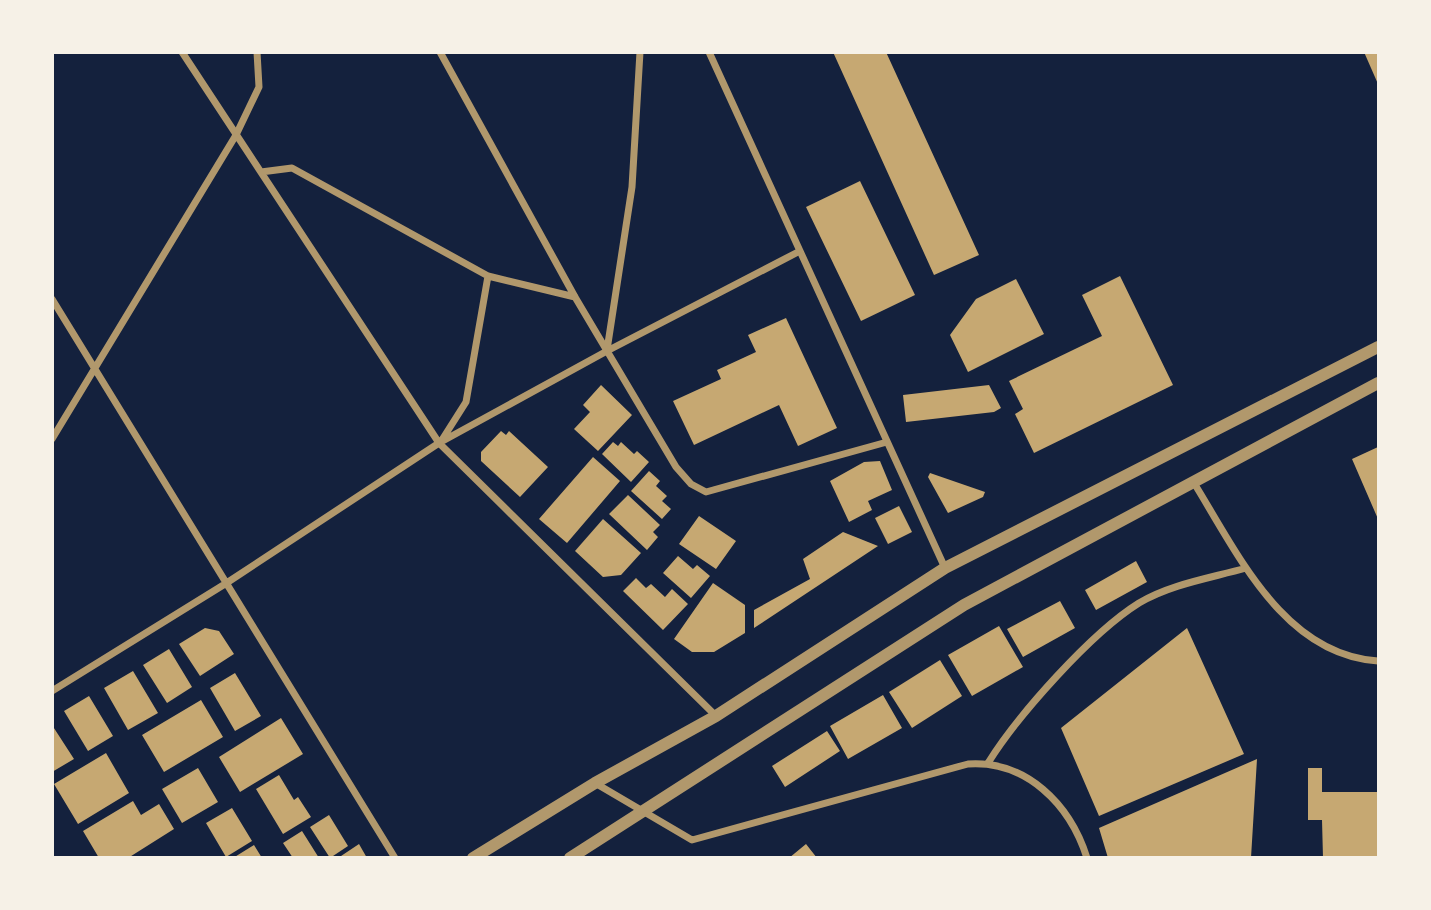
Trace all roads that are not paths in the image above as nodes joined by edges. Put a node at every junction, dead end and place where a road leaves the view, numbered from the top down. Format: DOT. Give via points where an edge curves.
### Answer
graph roads {
  1 [pos="182,52"];
  2 [pos="257,52"];
  3 [pos="440,52"];
  4 [pos="640,52"];
  5 [pos="709,52"];
  6 [pos="236,135"];
  7 [pos="261,173"];
  8 [pos="800,251"];
  9 [pos="488,276"];
  10 [pos="575,297"];
  11 [pos="52,299"];
  12 [pos="1378,347"];
  13 [pos="607,351"];
  14 [pos="96,370"];
  15 [pos="1378,383"];
  16 [pos="52,439"];
  17 [pos="887,442"];
  18 [pos="439,443"];
  19 [pos="1194,483"];
  20 [pos="945,568"];
  21 [pos="1246,568"];
  22 [pos="225,584"];
  23 [pos="1378,662"];
  24 [pos="52,691"];
  25 [pos="716,716"];
  26 [pos="988,763"];
  27 [pos="595,783"];
  28 [pos="642,810"];
  29 [pos="395,858"];
  30 [pos="473,858"];
  31 [pos="570,858"];
  32 [pos="1087,858"];
  1 -- 6 [label="street"];
  2 -- 6 [label="street" via="259,87"];
  3 -- 10 [label="street"];
  4 -- 13 [label="street" via="632,187"];
  5 -- 8 [label="street"];
  6 -- 7 [label="street"];
  6 -- 14 [label="street"];
  7 -- 9 [label="street" via="292,168"];
  7 -- 18 [label="street"];
  8 -- 13 [label="street"];
  8 -- 17 [label="street"];
  9 -- 10 [label="street"];
  9 -- 18 [label="street" via="466,402"];
  10 -- 13 [label="street"];
  11 -- 14 [label="street"];
  12 -- 20 [label="street"];
  13 -- 17 [label="street" via="676,467 706,492"];
  13 -- 18 [label="street"];
  14 -- 16 [label="street"];
  14 -- 22 [label="street"];
  15 -- 19 [label="street"];
  17 -- 20 [label="street"];
  18 -- 22 [label="street"];
  18 -- 25 [label="street"];
  19 -- 21 [label="street"];
  19 -- 28 [label="street" via="964,605"];
  20 -- 25 [label="street"];
  21 -- 23 [label="street" via="1283,615 1312,639 1331,650"];
  21 -- 26 [label="street" via="1157,595 1115,621 1010,729"];
  22 -- 24 [label="street"];
  22 -- 29 [label="street"];
  25 -- 27 [label="street"];
  26 -- 28 [label="street" via="692,840"];
  26 -- 32 [label="street" via="1022,773 1057,802 1082,841"];
  27 -- 28 [label="street"];
  27 -- 30 [label="street"];
  28 -- 31 [label="street"];
}
